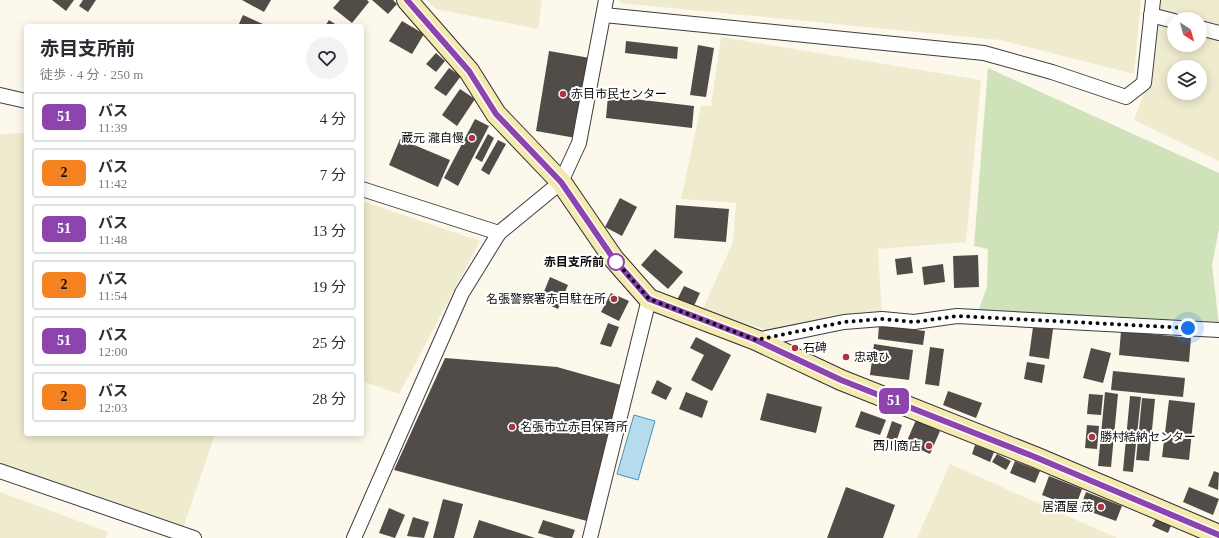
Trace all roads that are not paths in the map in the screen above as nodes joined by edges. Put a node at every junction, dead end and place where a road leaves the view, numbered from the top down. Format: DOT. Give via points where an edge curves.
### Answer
graph roads {
  1 [pos="407,0"];
  2 [pos="606,0"];
  3 [pos="1153,0"];
  4 [pos="604,14"];
  5 [pos="1151,15"];
  6 [pos="1167,19"];
  7 [pos="1207,30"];
  8 [pos="1219,33"];
  9 [pos="0,95"];
  10 [pos="24,101"];
  11 [pos="561,182"];
  12 [pos="364,190"];
  13 [pos="499,233"];
  14 [pos="649,299"];
  15 [pos="1219,330"];
  16 [pos="756,340"];
  17 [pos="0,471"];
  18 [pos="1219,535"];
  19 [pos="194,538"];
  20 [pos="354,538"];
  21 [pos="590,538"];
  1 -- 11 [label="main road" via="469,71 496,114"];
  2 -- 4 [label="street"];
  3 -- 5 [label="street"];
  4 -- 5 [label="street" via="984,53 1126,97 1144,83"];
  4 -- 11 [label="street" via="579,142"];
  5 -- 6 [label="street"];
  7 -- 8 [label="street"];
  9 -- 10 [label="street"];
  11 -- 13 [label="street"];
  11 -- 14 [label="main road" via="613,258"];
  12 -- 13 [label="street"];
  13 -- 20 [label="street" via="462,293"];
  14 -- 16 [label="main road"];
  14 -- 21 [label="street"];
  15 -- 16 [label="street" via="957,316 914,322 882,319 844,322"];
  16 -- 18 [label="main road" via="841,380 1035,457"];
  17 -- 19 [label="street"];
}
